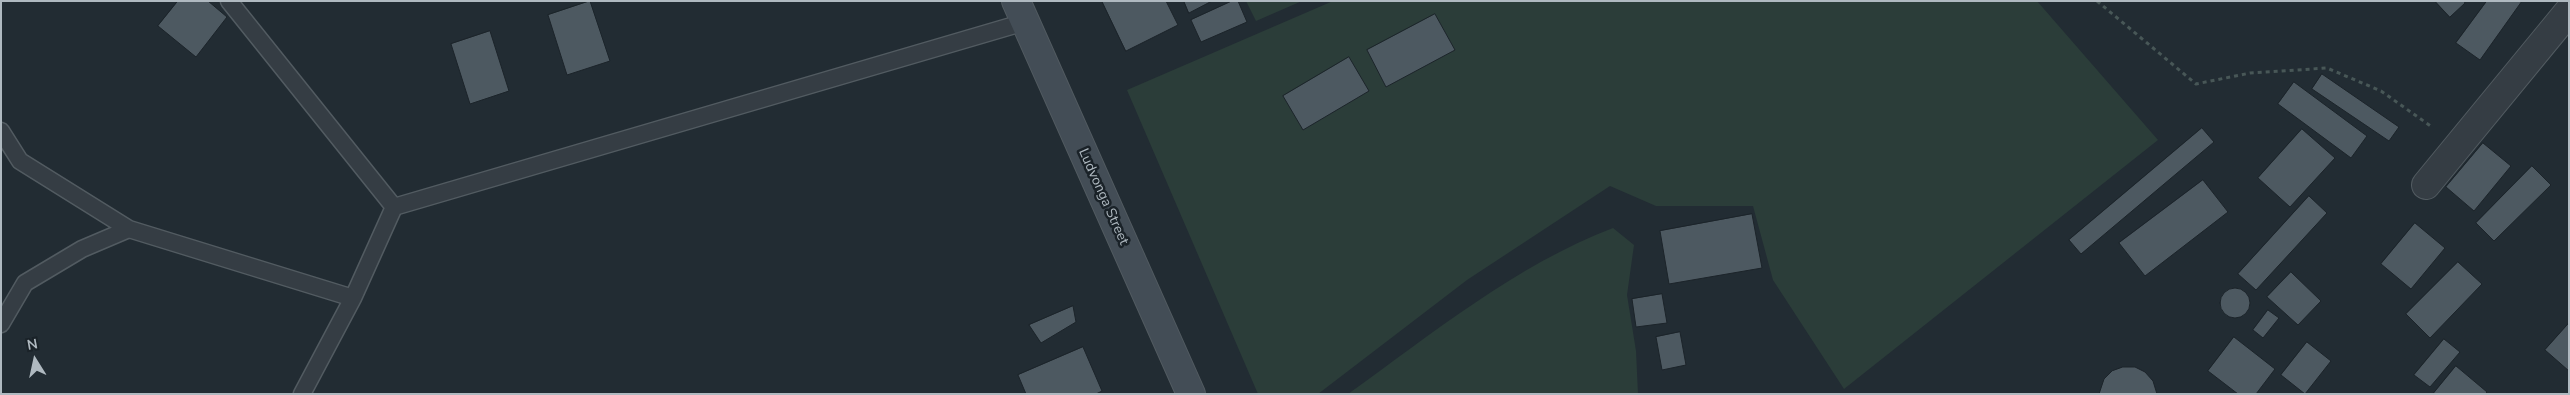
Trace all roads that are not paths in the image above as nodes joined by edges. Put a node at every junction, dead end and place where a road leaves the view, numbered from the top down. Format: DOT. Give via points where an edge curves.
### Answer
graph roads {
  1 [pos="229,1"];
  2 [pos="2569,11"];
  3 [pos="1021,12"];
  4 [pos="1,131"];
  5 [pos="2426,185"];
  6 [pos="394,207"];
  7 [pos="130,229"];
  8 [pos="353,298"];
  9 [pos="1,324"];
  10 [pos="302,394"];
  11 [pos="1191,394"];
  1 -- 6 [label="lane"];
  2 -- 5 [label="street"];
  3 -- 6 [label="lane"];
  3 -- 11 [label="street, Ludvonga Street"];
  4 -- 7 [label="lane" via="20,162"];
  6 -- 8 [label="lane"];
  7 -- 8 [label="lane"];
  7 -- 9 [label="lane" via="82,249 24,283"];
  8 -- 10 [label="lane"];
}
